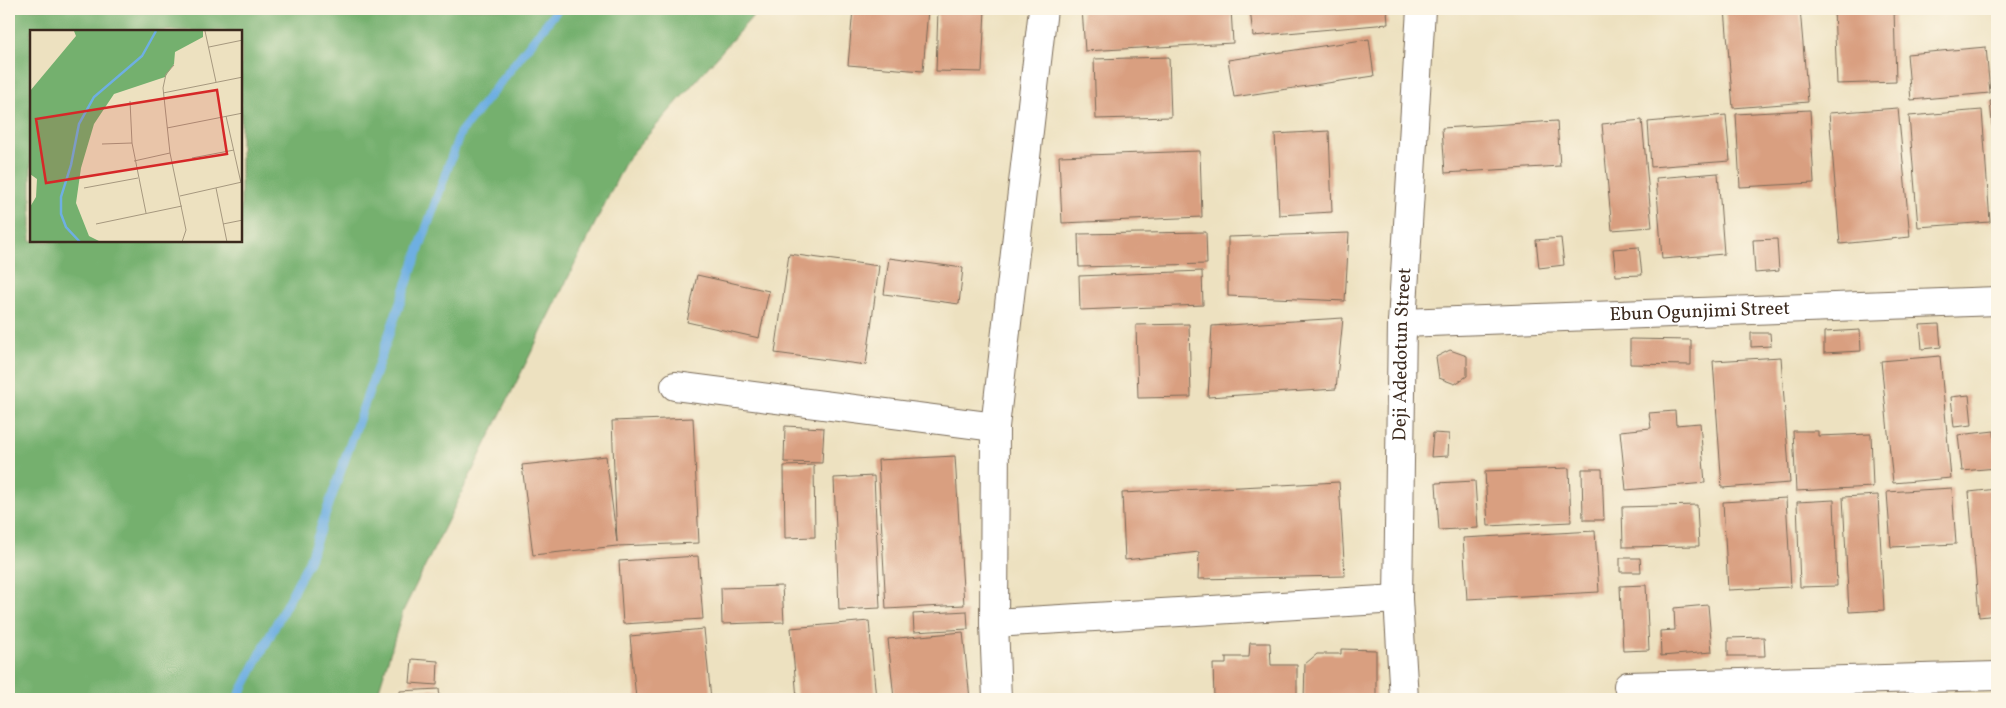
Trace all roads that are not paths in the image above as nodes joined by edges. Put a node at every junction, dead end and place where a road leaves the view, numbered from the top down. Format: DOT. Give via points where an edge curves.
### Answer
graph roads {
  1 [pos="1043,9"];
  2 [pos="1421,9"];
  3 [pos="1997,301"];
  4 [pos="1402,322"];
  5 [pos="675,386"];
  6 [pos="995,427"];
  7 [pos="1398,599"];
  8 [pos="994,623"];
  9 [pos="1997,676"];
  10 [pos="1628,686"];
  11 [pos="996,699"];
  12 [pos="1404,699"];
  1 -- 6 [label="street"];
  2 -- 4 [label="street, Deji Adedotun Street"];
  3 -- 4 [label="street, Ebun Ogunjimi Street"];
  4 -- 7 [label="street, Deji Adedotun Street"];
  5 -- 6 [label="street"];
  6 -- 8 [label="street"];
  7 -- 8 [label="street"];
  7 -- 12 [label="street, Deji Adedotun Street"];
  8 -- 11 [label="street"];
  9 -- 10 [label="street"];
}
